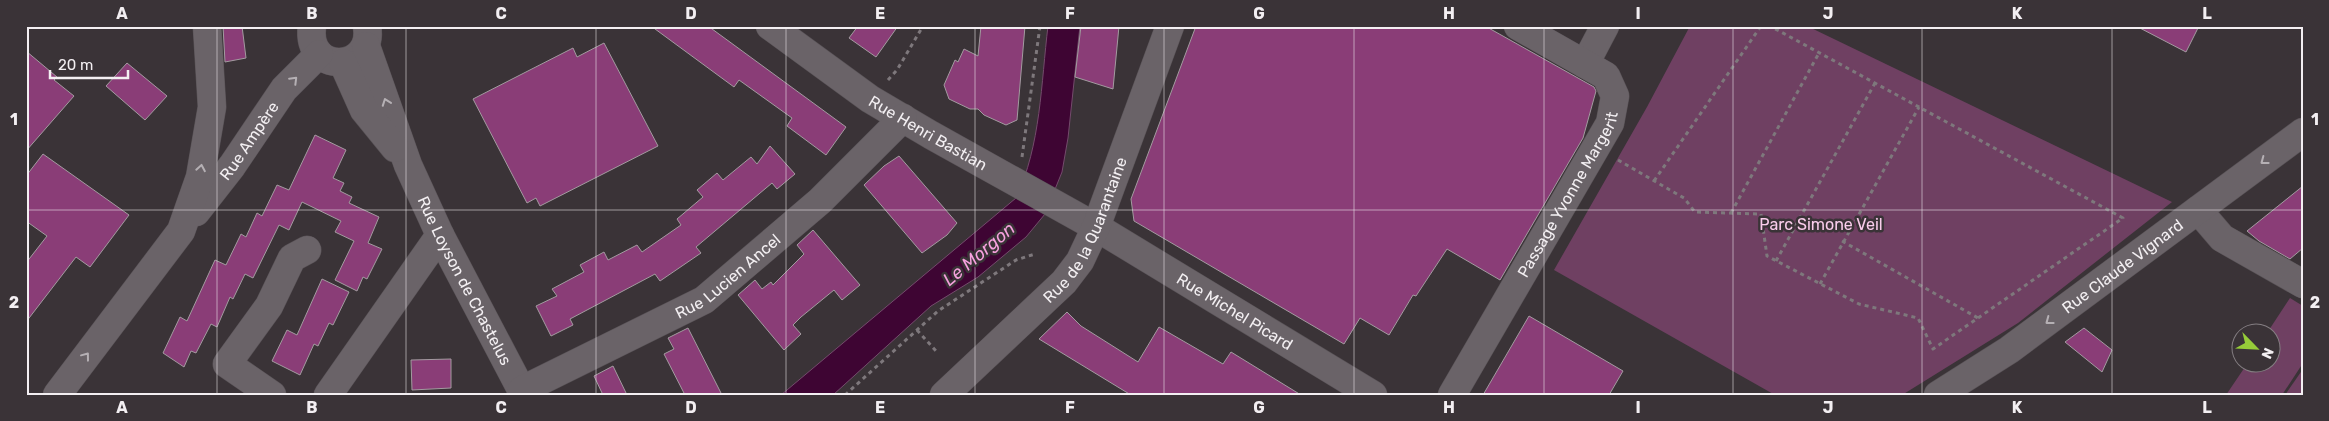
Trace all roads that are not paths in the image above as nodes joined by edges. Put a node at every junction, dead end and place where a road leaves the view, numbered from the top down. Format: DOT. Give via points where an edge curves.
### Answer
graph roads {
  1 [pos="207,26"];
  2 [pos="312,26"];
  3 [pos="770,26"];
  4 [pos="1170,26"];
  5 [pos="1518,26"];
  6 [pos="1605,26"];
  7 [pos="366,36"];
  8 [pos="331,59"];
  9 [pos="1585,64"];
  10 [pos="903,118"];
  11 [pos="2303,132"];
  12 [pos="408,165"];
  13 [pos="2198,210"];
  14 [pos="1096,227"];
  15 [pos="181,231"];
  16 [pos="440,235"];
  17 [pos="308,250"];
  18 [pos="2303,284"];
  19 [pos="523,393"];
  20 [pos="57,395"];
  21 [pos="272,395"];
  22 [pos="328,395"];
  23 [pos="944,395"];
  24 [pos="1373,395"];
  25 [pos="1452,395"];
  26 [pos="1938,395"];
  15 -- 1 [label="street, one-way" via="200,178 212,107"];
  2 -- 8 [label="street, Rue Loyson de Chastelus" via="313,46"];
  3 -- 10 [label="street, Rue Henri Bastian" via="870,99"];
  4 -- 14 [label="street, Rue de la Quarantaine"];
  5 -- 9 [label="street, Passage Yvonne Margerit"];
  6 -- 9 [label="street"];
  7 -- 8 [label="street, Rue Ampère" via="359,55"];
  12 -- 7 [label="street, Rue Loyson de Chastelus, one-way"];
  8 -- 12 [label="street, Rue Loyson de Chastelus" via="364,110"];
  15 -- 8 [label="street, Rue Ampère, one-way" via="232,166 284,89"];
  9 -- 25 [label="street, Passage Yvonne Margerit" via="1606,76 1615,96 1610,123"];
  10 -- 14 [label="street, Rue Henri Bastian"];
  10 -- 19 [label="street, Rue Lucien Ancel" via="820,201 704,300"];
  11 -- 13 [label="street, Rue Claude Vignard, one-way"];
  12 -- 16 [label="street, Rue Loyson de Chastelus"];
  13 -- 18 [label="street" via="2222,238"];
  13 -- 26 [label="street, Rue Claude Vignard, one-way" via="2009,350"];
  14 -- 23 [label="street, Rue de la Quarantaine" via="1080,261 1064,282"];
  14 -- 24 [label="street, Rue Michel Picard"];
  20 -- 15 [label="street, Rue Ampère, one-way"];
  16 -- 19 [label="street, Rue Loyson de Chastelus"];
  16 -- 22 [label="street"];
  17 -- 21 [label="street" via="292,258 269,306 227,364"];
}
